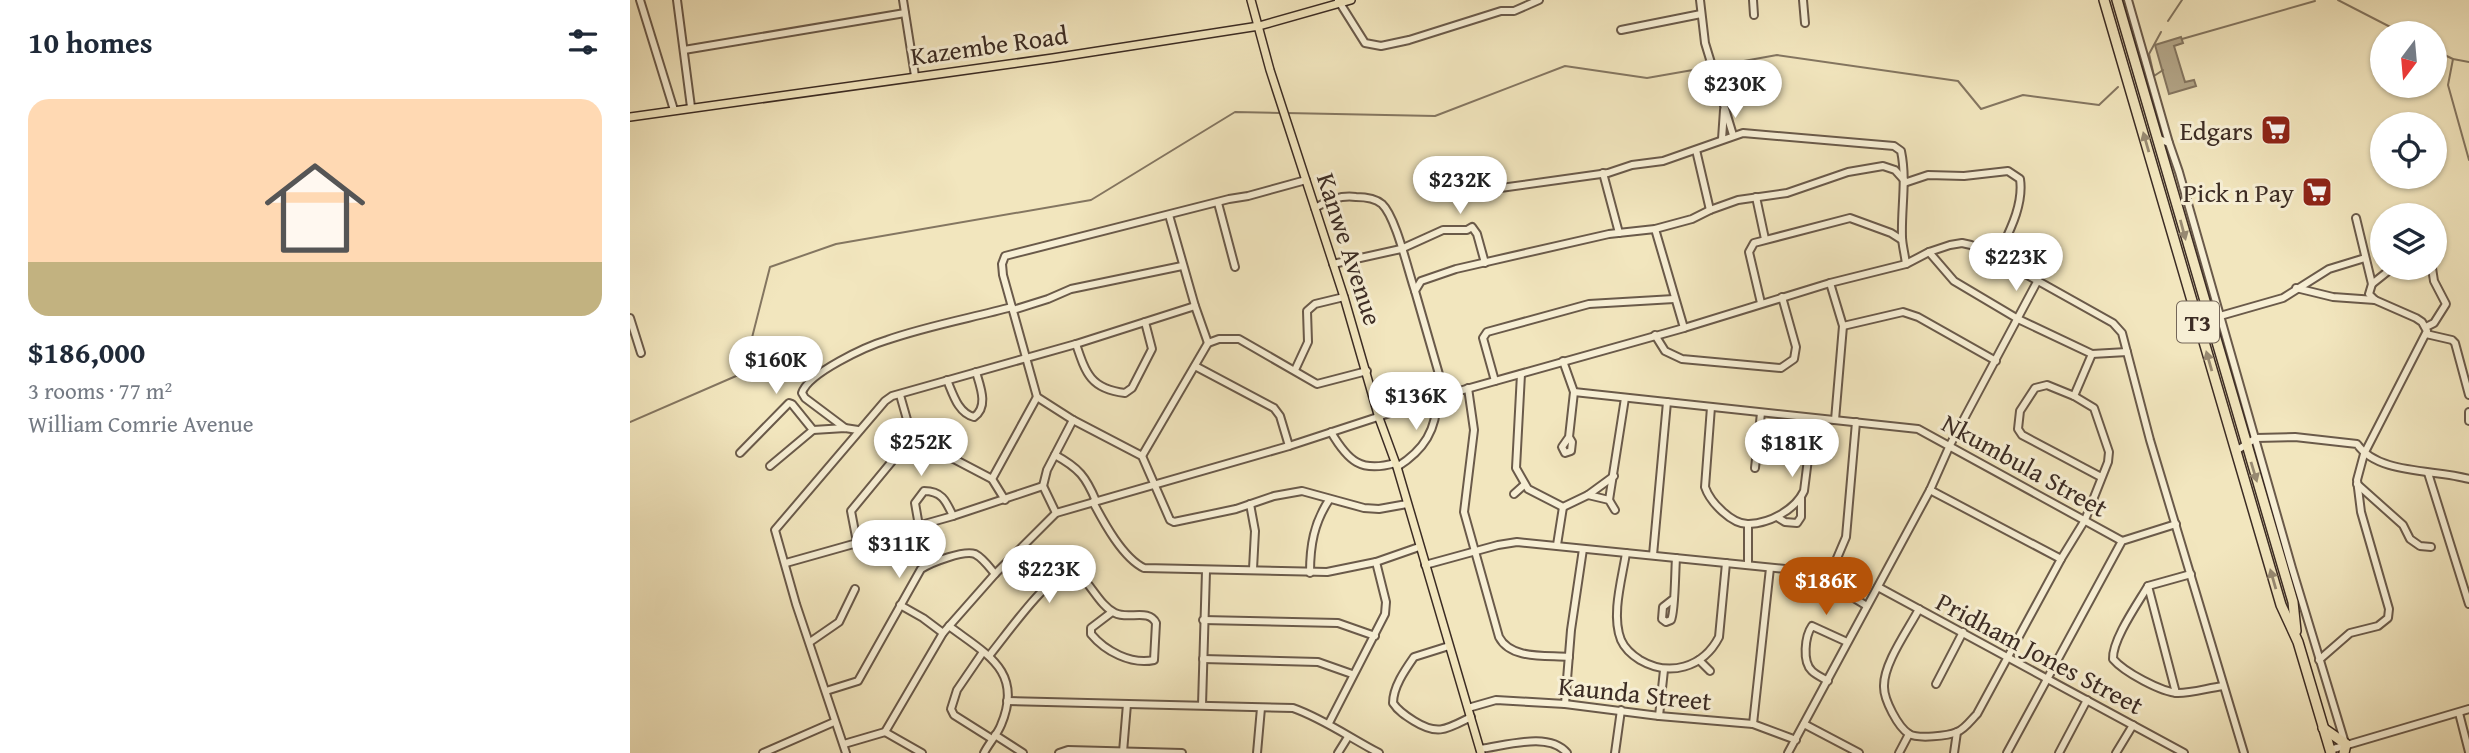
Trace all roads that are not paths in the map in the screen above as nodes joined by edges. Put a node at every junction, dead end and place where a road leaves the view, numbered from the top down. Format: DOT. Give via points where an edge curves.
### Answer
graph roads {
  1 [pos="640,0"];
  2 [pos="677,0"];
  3 [pos="903,0"];
  4 [pos="1251,0"];
  5 [pos="1351,0"];
  6 [pos="1539,0"];
  7 [pos="1700,0"];
  8 [pos="1754,0"];
  9 [pos="1803,0"];
  10 [pos="2104,0"];
  11 [pos="2117,0"];
  12 [pos="2128,0"];
  13 [pos="1339,2"];
  14 [pos="905,13"];
  15 [pos="1701,14"];
  16 [pos="1754,15"];
  17 [pos="1805,23"];
  18 [pos="1259,26"];
  19 [pos="1621,30"];
  20 [pos="684,50"];
  21 [pos="915,76"];
  22 [pos="1724,103"];
  23 [pos="691,107"];
  24 [pos="674,110"];
  25 [pos="630,117"];
  26 [pos="1733,135"];
  27 [pos="1722,139"];
  28 [pos="2164,141"];
  29 [pos="1696,149"];
  30 [pos="1603,173"];
  31 [pos="1306,180"];
  32 [pos="1904,181"];
  33 [pos="1443,197"];
  34 [pos="1756,197"];
  35 [pos="1218,203"];
  36 [pos="1315,208"];
  37 [pos="1710,209"];
  38 [pos="1169,215"];
  39 [pos="2357,218"];
  40 [pos="1655,229"];
  41 [pos="1619,233"];
  42 [pos="1765,239"];
  43 [pos="1902,240"];
  44 [pos="1401,250"];
  45 [pos="1929,251"];
  46 [pos="1997,258"];
  47 [pos="2365,258"];
  48 [pos="1485,263"];
  49 [pos="1333,264"];
  50 [pos="1906,264"];
  51 [pos="1182,266"];
  52 [pos="1235,267"];
  53 [pos="2038,280"];
  54 [pos="2377,280"];
  55 [pos="2434,280"];
  56 [pos="1830,283"];
  57 [pos="2372,284"];
  58 [pos="2296,288"];
  59 [pos="1415,291"];
  60 [pos="1344,297"];
  61 [pos="1782,297"];
  62 [pos="1674,299"];
  63 [pos="2375,300"];
  64 [pos="1761,303"];
  65 [pos="1195,306"];
  66 [pos="1012,308"];
  67 [pos="2220,316"];
  68 [pos="630,318"];
  69 [pos="2018,318"];
  70 [pos="1145,322"];
  71 [pos="1843,326"];
  72 [pos="1684,328"];
  73 [pos="2426,330"];
  74 [pos="1655,335"];
  75 [pos="1208,343"];
  76 [pos="1076,344"];
  77 [pos="2127,352"];
  78 [pos="641,353"];
  79 [pos="2092,354"];
  80 [pos="1025,358"];
  81 [pos="1563,361"];
  82 [pos="1996,361"];
  83 [pos="1195,366"];
  84 [pos="1295,370"];
  85 [pos="1367,371"];
  86 [pos="976,372"];
  87 [pos="1521,374"];
  88 [pos="947,380"];
  89 [pos="1495,381"];
  90 [pos="1468,388"];
  91 [pos="1574,391"];
  92 [pos="900,395"];
  93 [pos="1445,395"];
  94 [pos="2469,395"];
  95 [pos="2074,396"];
  96 [pos="1037,397"];
  97 [pos="1437,397"];
  98 [pos="1625,398"];
  99 [pos="1667,402"];
  100 [pos="1711,407"];
  101 [pos="2469,412"];
  102 [pos="1761,413"];
  103 [pos="1379,418"];
  104 [pos="1813,419"];
  105 [pos="1073,420"];
  106 [pos="1835,420"];
  107 [pos="2469,421"];
  108 [pos="1856,422"];
  109 [pos="845,428"];
  110 [pos="813,430"];
  111 [pos="858,430"];
  112 [pos="1331,432"];
  113 [pos="912,437"];
  114 [pos="1569,437"];
  115 [pos="2256,438"];
  116 [pos="2246,444"];
  117 [pos="1950,445"];
  118 [pos="1289,446"];
  119 [pos="2236,451"];
  120 [pos="740,453"];
  121 [pos="2364,454"];
  122 [pos="1055,455"];
  123 [pos="1142,456"];
  124 [pos="1396,465"];
  125 [pos="770,466"];
  126 [pos="1755,468"];
  127 [pos="2428,473"];
  128 [pos="1614,476"];
  129 [pos="2102,477"];
  130 [pos="992,478"];
  131 [pos="2469,478"];
  132 [pos="2357,484"];
  133 [pos="1153,485"];
  134 [pos="1524,485"];
  135 [pos="1043,486"];
  136 [pos="1930,490"];
  137 [pos="1514,494"];
  138 [pos="1588,495"];
  139 [pos="1801,498"];
  140 [pos="1005,500"];
  141 [pos="1329,500"];
  142 [pos="1609,500"];
  143 [pos="1095,502"];
  144 [pos="1250,504"];
  145 [pos="1407,504"];
  146 [pos="1563,507"];
  147 [pos="1615,510"];
  148 [pos="1056,513"];
  149 [pos="953,516"];
  150 [pos="1777,517"];
  151 [pos="2085,520"];
  152 [pos="1748,524"];
  153 [pos="2176,524"];
  154 [pos="919,526"];
  155 [pos="2122,541"];
  156 [pos="857,542"];
  157 [pos="1557,545"];
  158 [pos="1419,547"];
  159 [pos="2431,547"];
  160 [pos="1583,548"];
  161 [pos="1474,552"];
  162 [pos="1626,553"];
  163 [pos="1653,555"];
  164 [pos="1676,558"];
  165 [pos="2061,559"];
  166 [pos="786,562"];
  167 [pos="1376,562"];
  168 [pos="1726,563"];
  169 [pos="1425,565"];
  170 [pos="1748,565"];
  171 [pos="1770,568"];
  172 [pos="1253,569"];
  173 [pos="1206,571"];
  174 [pos="1310,573"];
  175 [pos="995,574"];
  176 [pos="2191,574"];
  177 [pos="1829,577"];
  178 [pos="2148,586"];
  179 [pos="1878,587"];
  180 [pos="855,589"];
  181 [pos="1672,600"];
  182 [pos="2469,604"];
  183 [pos="900,605"];
  184 [pos="1867,606"];
  185 [pos="1919,609"];
  186 [pos="1112,612"];
  187 [pos="1203,620"];
  188 [pos="949,626"];
  189 [pos="1964,632"];
  190 [pos="943,633"];
  191 [pos="1375,636"];
  192 [pos="810,642"];
  193 [pos="1847,642"];
  194 [pos="2298,642"];
  195 [pos="1449,646"];
  196 [pos="1627,651"];
  197 [pos="986,654"];
  198 [pos="1569,657"];
  199 [pos="2007,657"];
  200 [pos="1620,658"];
  201 [pos="1203,659"];
  202 [pos="1699,660"];
  203 [pos="2319,660"];
  204 [pos="1664,670"];
  205 [pos="1710,671"];
  206 [pos="1352,674"];
  207 [pos="2049,678"];
  208 [pos="1828,681"];
  209 [pos="1936,684"];
  210 [pos="2223,686"];
  211 [pos="826,691"];
  212 [pos="2176,693"];
  213 [pos="2087,700"];
  214 [pos="1007,701"];
  215 [pos="1126,704"];
  216 [pos="1565,704"];
  217 [pos="1202,705"];
  218 [pos="1261,708"];
  219 [pos="1468,708"];
  220 [pos="2469,709"];
  221 [pos="1620,710"];
  222 [pos="2459,713"];
  223 [pos="1659,716"];
  224 [pos="1471,717"];
  225 [pos="834,722"];
  226 [pos="1329,723"];
  227 [pos="1753,724"];
  228 [pos="1804,724"];
  229 [pos="2133,725"];
  230 [pos="2323,728"];
  231 [pos="885,732"];
  232 [pos="1957,732"];
  233 [pos="1909,734"];
  234 [pos="994,737"];
  235 [pos="1348,737"];
  236 [pos="1796,740"];
  237 [pos="844,744"];
  238 [pos="2169,745"];
  239 [pos="2345,749"];
  240 [pos="1480,751"];
  241 [pos="1123,752"];
  242 [pos="2331,752"];
  243 [pos="2469,752"];
  244 [pos="763,753"];
  245 [pos="846,753"];
  246 [pos="922,753"];
  247 [pos="984,753"];
  248 [pos="1023,753"];
  249 [pos="1059,753"];
  250 [pos="1182,753"];
  251 [pos="1257,753"];
  252 [pos="1338,753"];
  253 [pos="1379,753"];
  254 [pos="1567,753"];
  255 [pos="1615,753"];
  256 [pos="1788,753"];
  257 [pos="1859,753"];
  258 [pos="1899,753"];
  259 [pos="1954,753"];
  260 [pos="2007,753"];
  261 [pos="2059,753"];
  262 [pos="2116,753"];
  263 [pos="2165,753"];
  264 [pos="2184,753"];
  265 [pos="2244,753"];
  1 -- 24 [label="street"];
  2 -- 20 [label="street"];
  3 -- 14 [label="street"];
  4 -- 18 [label="main road, Kanwe Avenue"];
  5 -- 13 [label="main road, Kazembe Road"];
  6 -- 13 [label="street" via="1514,11 1381,46 1365,43"];
  7 -- 15 [label="street"];
  8 -- 16 [label="street"];
  9 -- 17 [label="street"];
  119 -- 10 [label="highway, T3, one-way"];
  11 -- 28 [label="highway, T3"];
  12 -- 28 [label="street"];
  13 -- 18 [label="main road, Kazembe Road"];
  14 -- 20 [label="street"];
  14 -- 21 [label="street"];
  15 -- 19 [label="street"];
  15 -- 22 [label="street"];
  18 -- 21 [label="main road, Kazembe Road"];
  18 -- 31 [label="main road, Kanwe Avenue"];
  20 -- 23 [label="street"];
  21 -- 23 [label="main road, Kazembe Road"];
  22 -- 26 [label="street"];
  22 -- 27 [label="street"];
  23 -- 24 [label="main road, Kazembe Road"];
  24 -- 25 [label="main road, Kazembe Road"];
  26 -- 27 [label="street"];
  26 -- 32 [label="street" via="1894,146 1901,151"];
  27 -- 29 [label="street"];
  28 -- 67 [label="street" via="2195,225"];
  28 -- 116 [label="highway, T3, one-way"];
  29 -- 30 [label="street"];
  29 -- 37 [label="street"];
  30 -- 33 [label="street"];
  30 -- 41 [label="street"];
  31 -- 35 [label="street"];
  31 -- 36 [label="main road, Kanwe Avenue"];
  32 -- 34 [label="street" via="1890,168 1875,166"];
  32 -- 43 [label="street"];
  32 -- 46 [label="street" via="1928,175 2014,173 2020,179 2019,198"];
  34 -- 37 [label="street"];
  34 -- 42 [label="street"];
  35 -- 38 [label="street"];
  35 -- 52 [label="street"];
  36 -- 44 [label="street" via="1347,195 1379,202 1394,224"];
  36 -- 49 [label="main road, Kanwe Avenue"];
  37 -- 40 [label="street"];
  38 -- 51 [label="street"];
  38 -- 66 [label="street" via="1005,256 1003,275"];
  39 -- 47 [label="street"];
  40 -- 41 [label="street"];
  40 -- 62 [label="street"];
  41 -- 48 [label="street"];
  42 -- 43 [label="street" via="1850,218"];
  42 -- 64 [label="street" via="1754,243 1749,252"];
  43 -- 50 [label="street"];
  44 -- 48 [label="street" via="1440,231 1472,227"];
  44 -- 49 [label="street"];
  44 -- 59 [label="street"];
  45 -- 46 [label="street" via="1962,243"];
  45 -- 50 [label="street"];
  45 -- 69 [label="street" via="1954,281"];
  46 -- 53 [label="street"];
  47 -- 57 [label="street"];
  47 -- 58 [label="street" via="2329,269"];
  48 -- 59 [label="street" via="1421,281"];
  49 -- 60 [label="main road, Kanwe Avenue"];
  50 -- 56 [label="street"];
  51 -- 65 [label="street"];
  51 -- 66 [label="street" via="1071,289"];
  53 -- 69 [label="street"];
  53 -- 77 [label="street" via="2113,323 2122,333"];
  54 -- 57 [label="street"];
  55 -- 73 [label="street" via="2446,304"];
  56 -- 61 [label="street"];
  56 -- 71 [label="street"];
  57 -- 63 [label="street" via="2369,294"];
  58 -- 63 [label="street"];
  58 -- 67 [label="street" via="2283,298"];
  59 -- 93 [label="street"];
  60 -- 84 [label="street" via="1315,304 1307,312 1308,342"];
  60 -- 85 [label="main road, Kanwe Avenue"];
  61 -- 64 [label="street"];
  61 -- 74 [label="street" via="1796,347 1794,359 1781,368 1682,359 1665,351"];
  62 -- 72 [label="street"];
  62 -- 89 [label="street" via="1605,301 1487,332 1483,338"];
  63 -- 73 [label="street" via="2416,318"];
  64 -- 72 [label="street"];
  65 -- 70 [label="street"];
  65 -- 75 [label="street"];
  66 -- 80 [label="street"];
  66 -- 109 [label="street" via="885,340 804,386 805,398"];
  67 -- 115 [label="street"];
  68 -- 78 [label="street"];
  69 -- 79 [label="street"];
  69 -- 82 [label="street"];
  70 -- 76 [label="street"];
  70 -- 76 [label="street" via="1152,349 1125,393 1090,379"];
  71 -- 82 [label="street" via="1903,312"];
  71 -- 106 [label="street"];
  72 -- 74 [label="street"];
  73 -- 94 [label="street" via="2455,343"];
  73 -- 121 [label="street"];
  74 -- 81 [label="street"];
  75 -- 83 [label="street"];
  75 -- 84 [label="street" via="1239,339"];
  76 -- 80 [label="street"];
  77 -- 79 [label="street"];
  77 -- 153 [label="street"];
  79 -- 95 [label="street"];
  80 -- 86 [label="street"];
  80 -- 96 [label="street"];
  81 -- 87 [label="street"];
  81 -- 91 [label="street"];
  82 -- 117 [label="street"];
  83 -- 118 [label="street" via="1274,408"];
  83 -- 123 [label="street"];
  84 -- 85 [label="street" via="1317,384"];
  85 -- 103 [label="main road, Kanwe Avenue"];
  86 -- 88 [label="street"];
  86 -- 88 [label="street" via="982,402 974,417 958,406"];
  87 -- 89 [label="street"];
  87 -- 134 [label="street" via="1516,468"];
  88 -- 92 [label="street"];
  89 -- 90 [label="street"];
  90 -- 93 [label="street"];
  90 -- 161 [label="street" via="1474,430 1464,512"];
  91 -- 98 [label="street, Nkumbula Street"];
  91 -- 114 [label="street"];
  92 -- 111 [label="street" via="885,401"];
  92 -- 113 [label="street"];
  93 -- 97 [label="street"];
  95 -- 129 [label="street" via="2096,413 2109,457"];
  95 -- 129 [label="street" via="2047,386 2035,388 2020,411 2018,429"];
  96 -- 105 [label="street"];
  96 -- 130 [label="street"];
  97 -- 103 [label="street"];
  97 -- 124 [label="street" via="1430,435 1414,456"];
  98 -- 99 [label="street, Nkumbula Street"];
  98 -- 128 [label="street"];
  99 -- 100 [label="street, Nkumbula Street"];
  99 -- 163 [label="street"];
  100 -- 102 [label="street, Nkumbula Street"];
  100 -- 152 [label="street" via="1704,478 1707,495 1729,516"];
  101 -- 107 [label="street"];
  102 -- 104 [label="street, Nkumbula Street"];
  102 -- 126 [label="street"];
  103 -- 112 [label="street"];
  103 -- 124 [label="main road, Kanwe Avenue"];
  104 -- 106 [label="street, Nkumbula Street"];
  104 -- 139 [label="street"];
  105 -- 122 [label="street"];
  105 -- 123 [label="street"];
  106 -- 108 [label="street, Nkumbula Street"];
  108 -- 117 [label="street, Nkumbula Street" via="1911,427"];
  108 -- 177 [label="street" via="1846,537"];
  109 -- 110 [label="street"];
  109 -- 111 [label="street"];
  110 -- 120 [label="street" via="792,404 787,404"];
  110 -- 125 [label="street"];
  111 -- 166 [label="street" via="775,530"];
  112 -- 118 [label="street"];
  112 -- 124 [label="street" via="1347,457 1357,463"];
  113 -- 130 [label="street"];
  113 -- 156 [label="street" via="851,511"];
  115 -- 116 [label="street"];
  115 -- 121 [label="street" via="2357,444"];
  115 -- 203 [label="street"];
  116 -- 119 [label="street"];
  116 -- 194 [label="highway, T3, one-way" via="2293,602"];
  117 -- 136 [label="street"];
  117 -- 151 [label="street, Nkumbula Street"];
  118 -- 133 [label="street"];
  194 -- 119 [label="highway, T3, one-way" via="2281,605"];
  121 -- 127 [label="street"];
  121 -- 132 [label="street"];
  122 -- 135 [label="street"];
  122 -- 143 [label="street" via="1087,478"];
  123 -- 133 [label="street"];
  124 -- 145 [label="main road, Kanwe Avenue"];
  127 -- 131 [label="street"];
  127 -- 182 [label="street"];
  128 -- 138 [label="street"];
  128 -- 142 [label="street"];
  129 -- 151 [label="street"];
  130 -- 140 [label="street"];
  132 -- 159 [label="street" via="2403,525 2410,539"];
  132 -- 203 [label="street" via="2388,618 2378,626 2344,636"];
  133 -- 143 [label="street"];
  133 -- 144 [label="street" via="1174,522"];
  134 -- 137 [label="street"];
  134 -- 146 [label="street"];
  135 -- 140 [label="street"];
  135 -- 148 [label="street"];
  136 -- 165 [label="street"];
  136 -- 179 [label="street"];
  138 -- 142 [label="street"];
  138 -- 146 [label="street"];
  139 -- 150 [label="street"];
  139 -- 150 [label="street" via="1797,523"];
  140 -- 149 [label="street"];
  141 -- 144 [label="street" via="1302,491"];
  141 -- 145 [label="street" via="1371,508"];
  141 -- 174 [label="street" via="1312,536"];
  142 -- 147 [label="street"];
  143 -- 148 [label="street"];
  143 -- 173 [label="street" via="1104,523 1137,565"];
  144 -- 172 [label="street" via="1255,531"];
  145 -- 158 [label="main road, Kanwe Avenue"];
  146 -- 157 [label="street"];
  148 -- 175 [label="street"];
  149 -- 154 [label="street"];
  149 -- 154 [label="street" via="940,494 924,491 915,503"];
  150 -- 152 [label="street"];
  151 -- 155 [label="street, Nkumbula Street"];
  151 -- 165 [label="street"];
  152 -- 170 [label="street"];
  153 -- 155 [label="street"];
  153 -- 176 [label="street"];
  154 -- 156 [label="street"];
  155 -- 207 [label="street"];
  156 -- 166 [label="street"];
  157 -- 160 [label="street"];
  157 -- 161 [label="street" via="1507,542"];
  158 -- 167 [label="street"];
  158 -- 169 [label="main road, Kanwe Avenue"];
  160 -- 162 [label="street"];
  160 -- 198 [label="street"];
  161 -- 169 [label="street"];
  161 -- 198 [label="street" via="1504,646 1518,653"];
  162 -- 163 [label="street"];
  162 -- 196 [label="street" via="1617,616"];
  163 -- 164 [label="street"];
  164 -- 168 [label="street"];
  164 -- 181 [label="street"];
  165 -- 199 [label="street"];
  166 -- 192 [label="street"];
  167 -- 174 [label="street"];
  167 -- 191 [label="street" via="1386,609"];
  168 -- 170 [label="street"];
  168 -- 202 [label="street" via="1719,637"];
  169 -- 195 [label="main road, Kanwe Avenue"];
  170 -- 171 [label="street"];
  171 -- 177 [label="street"];
  171 -- 227 [label="street"];
  172 -- 173 [label="street"];
  172 -- 174 [label="street"];
  173 -- 187 [label="street"];
  175 -- 183 [label="street" via="972,553 944,559 921,569"];
  175 -- 188 [label="street"];
  176 -- 178 [label="street"];
  176 -- 210 [label="street"];
  177 -- 184 [label="street"];
  178 -- 212 [label="street"];
  178 -- 212 [label="street" via="2113,659 2148,682"];
  179 -- 184 [label="street"];
  179 -- 185 [label="street, Pridham Jones Street"];
  180 -- 192 [label="street" via="839,622"];
  183 -- 190 [label="street"];
  183 -- 211 [label="street" via="858,681"];
  184 -- 193 [label="street"];
  185 -- 189 [label="street, Pridham Jones Street"];
  185 -- 233 [label="street" via="1886,671 1884,686 1894,717"];
  186 -- 186 [label="street" via="1154,618 1154,660 1117,655 1094,638 1091,628"];
  186 -- 197 [label="street" via="1074,568 1068,569"];
  187 -- 191 [label="street" via="1338,623"];
  187 -- 201 [label="street"];
  188 -- 190 [label="street"];
  188 -- 197 [label="street"];
  189 -- 199 [label="street, Pridham Jones Street"];
  189 -- 209 [label="street"];
  190 -- 231 [label="street"];
  191 -- 206 [label="street"];
  192 -- 211 [label="street"];
  193 -- 208 [label="street"];
  193 -- 208 [label="street" via="1812,626 1809,631 1807,663"];
  194 -- 230 [label="highway, T3"];
  195 -- 219 [label="main road, Kanwe Avenue"];
  195 -- 224 [label="street" via="1414,657 1392,703 1432,730 1450,728"];
  196 -- 200 [label="street"];
  196 -- 204 [label="street"];
  197 -- 214 [label="street" via="1003,672"];
  197 -- 234 [label="street" via="957,690 951,709"];
  198 -- 216 [label="street"];
  199 -- 207 [label="street, Pridham Jones Street"];
  199 -- 232 [label="street" via="1977,714"];
  201 -- 206 [label="street" via="1318,662"];
  201 -- 217 [label="street"];
  202 -- 204 [label="street"];
  202 -- 205 [label="street"];
  203 -- 239 [label="street"];
  204 -- 223 [label="street"];
  206 -- 226 [label="street"];
  207 -- 213 [label="street, Pridham Jones Street"];
  207 -- 260 [label="street"];
  208 -- 228 [label="street"];
  210 -- 212 [label="street"];
  210 -- 265 [label="street"];
  211 -- 225 [label="street"];
  213 -- 229 [label="street, Pridham Jones Street"];
  213 -- 261 [label="street"];
  214 -- 215 [label="street"];
  214 -- 234 [label="street"];
  215 -- 217 [label="street"];
  215 -- 241 [label="street"];
  216 -- 219 [label="street, Kaunda Street" via="1496,700"];
  216 -- 221 [label="street, Kaunda Street"];
  217 -- 218 [label="street"];
  218 -- 226 [label="street" via="1293,708"];
  218 -- 251 [label="street"];
  219 -- 224 [label="main road, Kanwe Avenue"];
  220 -- 222 [label="street"];
  221 -- 223 [label="street, Kaunda Street"];
  221 -- 255 [label="street"];
  222 -- 239 [label="street"];
  222 -- 243 [label="street"];
  223 -- 227 [label="street, Kaunda Street"];
  224 -- 240 [label="main road, Kanwe Avenue"];
  225 -- 237 [label="street"];
  225 -- 244 [label="street"];
  226 -- 235 [label="street"];
  227 -- 236 [label="street, Kaunda Street"];
  228 -- 236 [label="street"];
  228 -- 257 [label="street"];
  229 -- 238 [label="street, Pridham Jones Street"];
  229 -- 262 [label="street"];
  230 -- 239 [label="highway"];
  230 -- 242 [label="highway, T3"];
  231 -- 237 [label="street"];
  231 -- 246 [label="street"];
  232 -- 233 [label="street" via="1925,737"];
  232 -- 259 [label="street"];
  233 -- 258 [label="street"];
  234 -- 247 [label="street"];
  234 -- 248 [label="street"];
  235 -- 252 [label="street"];
  235 -- 253 [label="street"];
  236 -- 256 [label="street"];
  237 -- 245 [label="street"];
  238 -- 263 [label="street"];
  238 -- 264 [label="street, Pridham Jones Street"];
  239 -- 242 [label="street"];
  240 -- 254 [label="street" via="1534,741 1558,744"];
  241 -- 249 [label="street"];
  241 -- 250 [label="street"];
}
